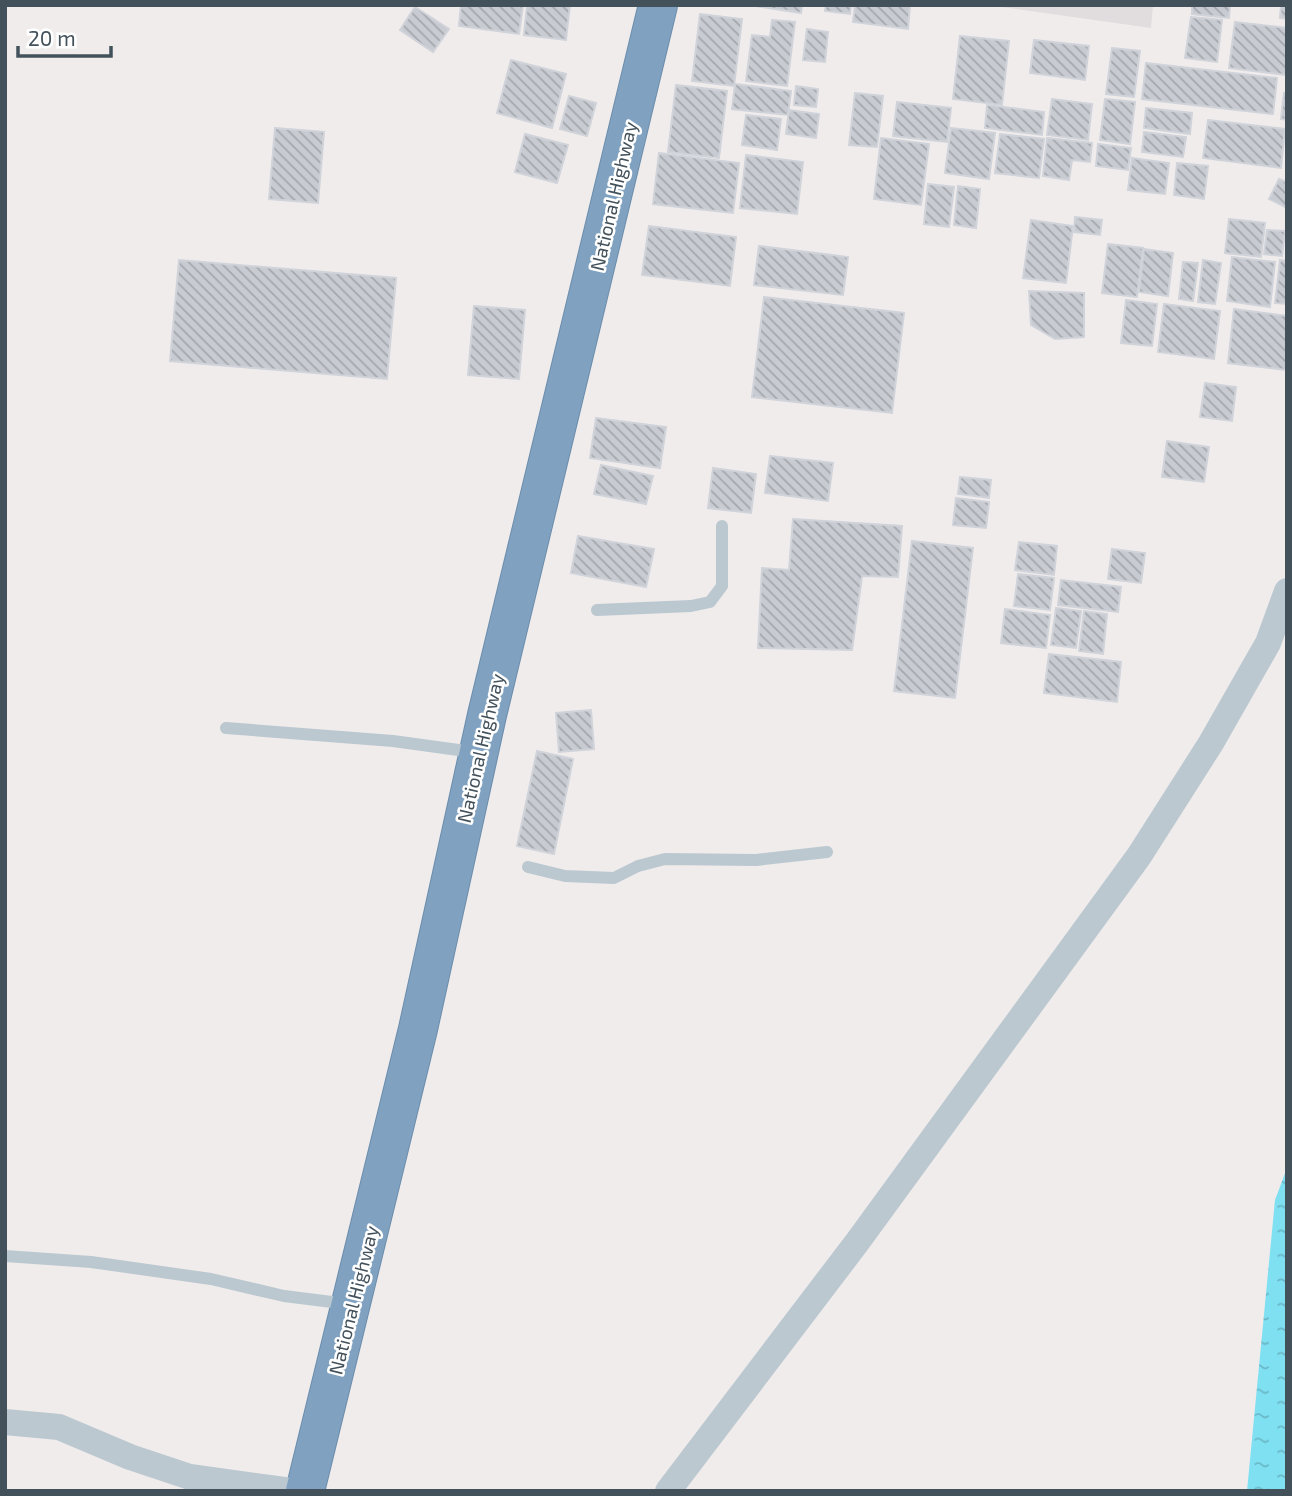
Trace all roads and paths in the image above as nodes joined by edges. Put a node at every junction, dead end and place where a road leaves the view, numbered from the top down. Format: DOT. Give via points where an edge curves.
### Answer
graph roads {
  1 [pos="658,5"];
  2 [pos="722,526"];
  3 [pos="1287,591"];
  4 [pos="597,610"];
  5 [pos="226,728"];
  6 [pos="478,752"];
  7 [pos="827,852"];
  8 [pos="528,867"];
  9 [pos="5,1256"];
  10 [pos="352,1304"];
  11 [pos="5,1422"];
  12 [pos="292,1491"];
  13 [pos="305,1491"];
  14 [pos="668,1491"];
  1 -- 6 [label="highway, National Highway"];
  2 -- 4 [label="lane" via="722,586 710,602"];
  3 -- 14 [label="street" via="1268,643 1139,856 858,1241"];
  5 -- 6 [label="lane"];
  6 -- 10 [label="highway, National Highway"];
  7 -- 8 [label="lane" via="756,860 666,859 614,878 565,876"];
  9 -- 10 [label="lane" via="91,1262"];
  10 -- 13 [label="highway, National Highway"];
  11 -- 12 [label="street" via="60,1427 190,1477"];
}
